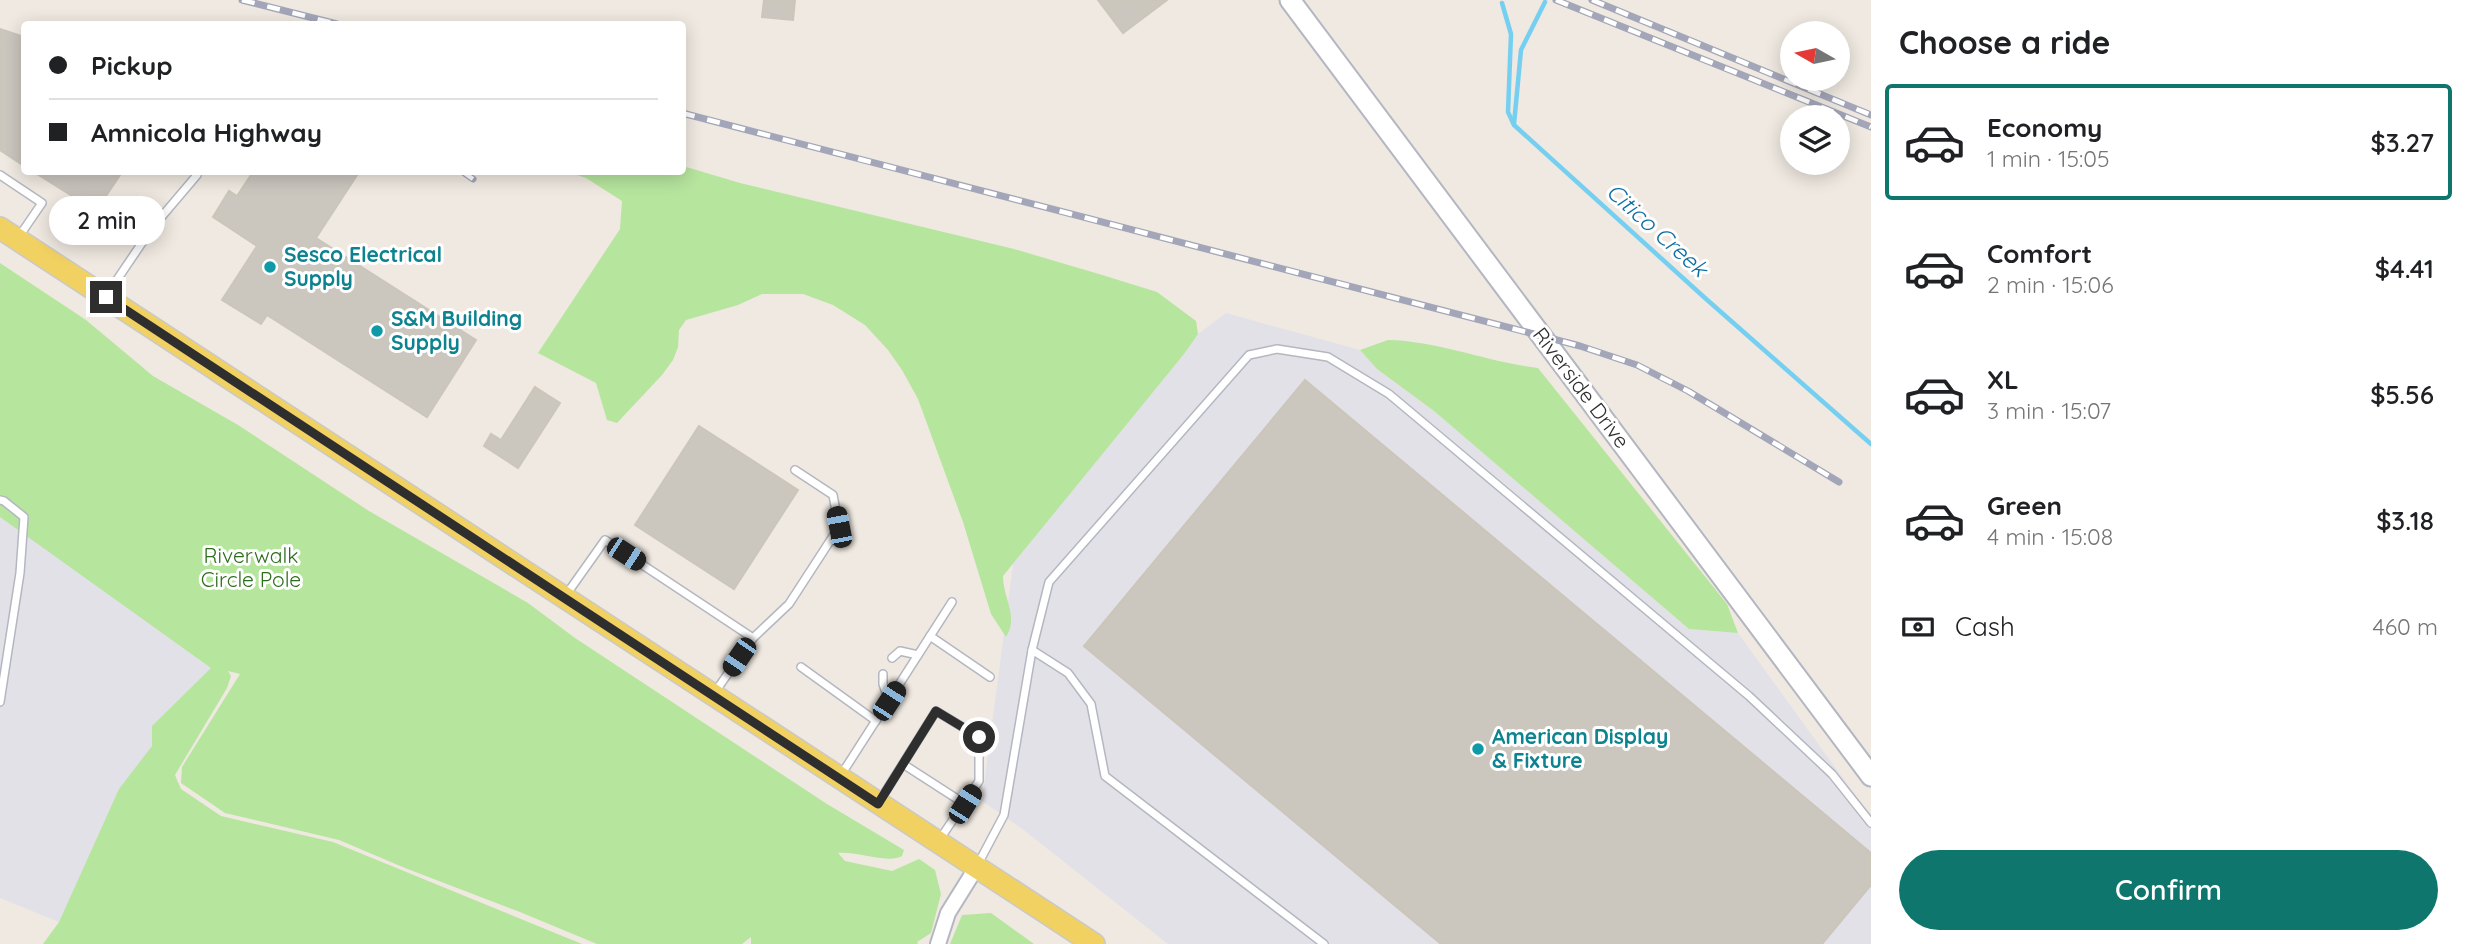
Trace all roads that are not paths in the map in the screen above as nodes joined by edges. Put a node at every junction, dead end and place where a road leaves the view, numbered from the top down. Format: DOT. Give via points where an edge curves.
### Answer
graph roads {
  1 [pos="1290,0"];
  2 [pos="0,175"];
  3 [pos="197,175"];
  4 [pos="9,233"];
  5 [pos="106,297"];
  6 [pos="795,470"];
  7 [pos="0,500"];
  8 [pos="565,597"];
  9 [pos="952,602"];
  10 [pos="930,636"];
  11 [pos="752,638"];
  12 [pos="1032,650"];
  13 [pos="918,655"];
  14 [pos="892,658"];
  15 [pos="801,667"];
  16 [pos="883,674"];
  17 [pos="990,677"];
  18 [pos="713,695"];
  19 [pos="889,701"];
  20 [pos="0,702"];
  21 [pos="876,721"];
  22 [pos="903,764"];
  23 [pos="1871,776"];
  24 [pos="839,778"];
  25 [pos="878,804"];
  26 [pos="965,804"];
  27 [pos="1871,823"];
  28 [pos="937,843"];
  29 [pos="976,868"];
  30 [pos="938,944"];
  31 [pos="1094,944"];
  32 [pos="1324,944"];
  1 -- 23 [label="street, Riverside Drive"];
  2 -- 4 [label="lane" via="42,203"];
  3 -- 5 [label="lane" via="152,228"];
  4 -- 5 [label="main road"];
  5 -- 8 [label="main road"];
  6 -- 11 [label="lane" via="833,495 839,527 789,604"];
  7 -- 20 [label="lane" via="24,517"];
  8 -- 11 [label="lane" via="605,540"];
  8 -- 18 [label="main road"];
  9 -- 10 [label="lane"];
  10 -- 13 [label="lane"];
  10 -- 17 [label="lane"];
  11 -- 18 [label="lane"];
  12 -- 27 [label="lane" via="1049,582 1249,355 1278,349 1328,357 1390,394 1749,696 1832,774"];
  12 -- 29 [label="lane" via="1004,815"];
  12 -- 32 [label="lane" via="1068,673 1091,704 1105,776"];
  13 -- 14 [label="lane" via="900,651"];
  13 -- 19 [label="lane"];
  15 -- 21 [label="lane"];
  16 -- 19 [label="lane"];
  18 -- 24 [label="main road"];
  19 -- 21 [label="lane"];
  21 -- 24 [label="lane"];
  22 -- 25 [label="lane"];
  22 -- 26 [label="lane"];
  22 -- 26 [label="lane" via="936,711 979,737 979,781"];
  24 -- 25 [label="main road"];
  25 -- 28 [label="main road"];
  26 -- 28 [label="lane"];
  28 -- 29 [label="main road"];
  29 -- 30 [label="street" via="947,913"];
  29 -- 31 [label="main road"];
}
